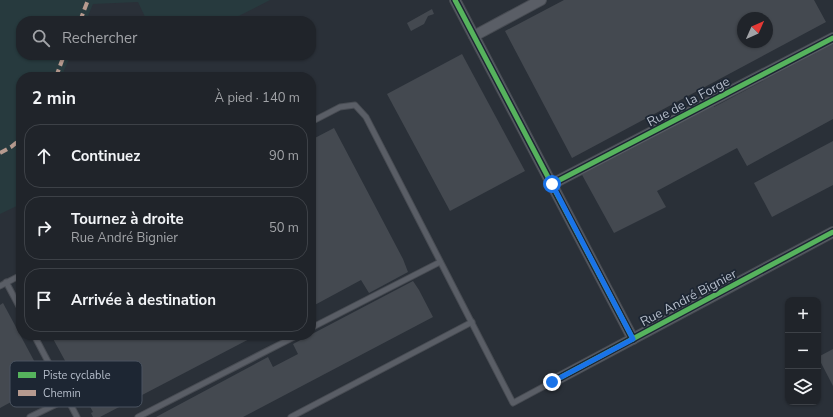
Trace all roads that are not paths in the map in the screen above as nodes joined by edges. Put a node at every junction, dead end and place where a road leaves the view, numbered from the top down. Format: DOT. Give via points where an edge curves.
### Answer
graph roads {
  1 [pos="455,0"];
  2 [pos="541,0"];
  3 [pos="474,36"];
  4 [pos="833,38"];
  5 [pos="316,119"];
  6 [pos="552,184"];
  7 [pos="833,232"];
  8 [pos="440,262"];
  9 [pos="16,277"];
  10 [pos="6,282"];
  11 [pos="0,286"];
  12 [pos="16,301"];
  13 [pos="472,322"];
  14 [pos="316,325"];
  15 [pos="633,339"];
  16 [pos="37,340"];
  17 [pos="288,340"];
  18 [pos="47,361"];
  19 [pos="552,382"];
  20 [pos="51,407"];
  21 [pos="71,407"];
  22 [pos="30,417"];
  23 [pos="77,417"];
  24 [pos="138,417"];
  25 [pos="291,417"];
  1 -- 3 [label="street"];
  2 -- 3 [label="street"];
  3 -- 6 [label="street"];
  4 -- 6 [label="street, Rue de la Forge"];
  5 -- 8 [label="lane" via="340,107 355,106 361,111"];
  6 -- 15 [label="street"];
  7 -- 15 [label="street, Rue André Bignier"];
  8 -- 13 [label="lane"];
  8 -- 14 [label="lane"];
  9 -- 10 [label="lane"];
  10 -- 11 [label="lane"];
  10 -- 12 [label="lane"];
  13 -- 19 [label="lane" via="513,403"];
  13 -- 25 [label="lane"];
  15 -- 19 [label="street, Rue André Bignier"];
  16 -- 18 [label="lane"];
  17 -- 24 [label="lane"];
  20 -- 22 [label="lane"];
  21 -- 23 [label="lane"];
}
